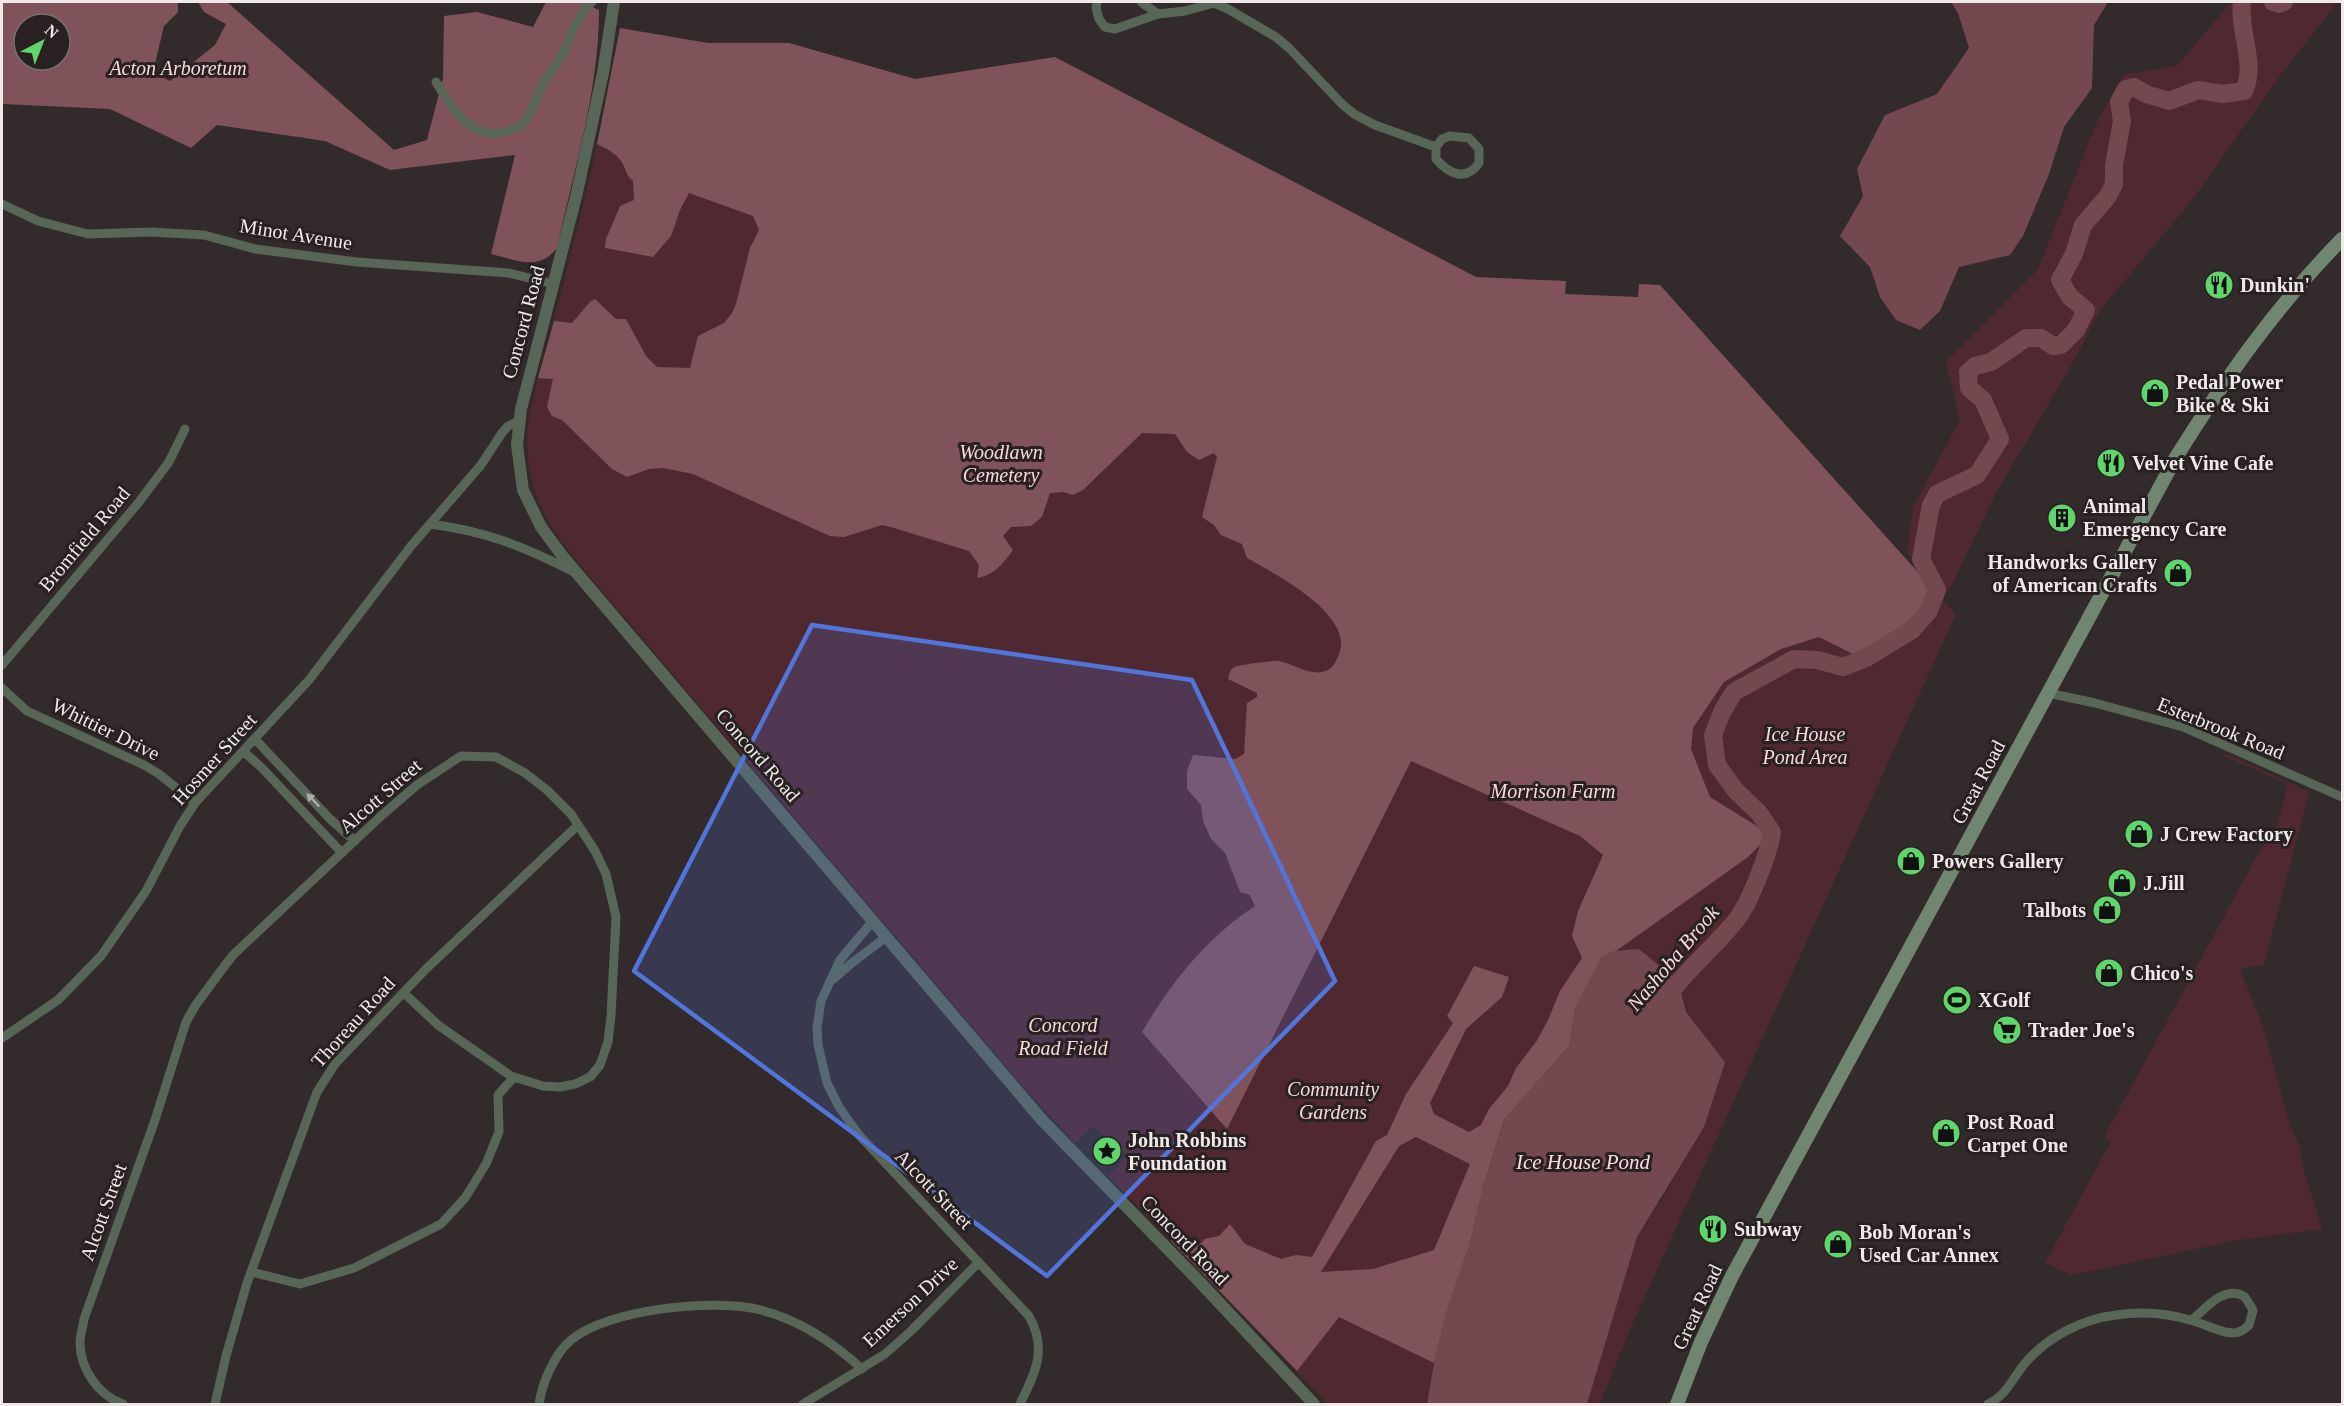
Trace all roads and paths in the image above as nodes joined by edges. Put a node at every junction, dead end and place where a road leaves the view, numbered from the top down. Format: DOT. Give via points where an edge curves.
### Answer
graph roads {
  1 [pos="592,2"];
  2 [pos="1097,2"];
  3 [pos="1141,2"];
  4 [pos="1214,2"];
  5 [pos="611,3"];
  6 [pos="1158,14"];
  7 [pos="436,82"];
  8 [pos="1436,147"];
  9 [pos="2,204"];
  10 [pos="2343,239"];
  11 [pos="554,284"];
  12 [pos="519,421"];
  13 [pos="185,429"];
  14 [pos="430,524"];
  15 [pos="577,574"];
  16 [pos="2,665"];
  17 [pos="2,688"];
  18 [pos="2048,693"];
  19 [pos="255,740"];
  20 [pos="243,751"];
  21 [pos="2343,798"];
  22 [pos="195,803"];
  23 [pos="578,825"];
  24 [pos="355,841"];
  25 [pos="342,853"];
  26 [pos="872,922"];
  27 [pos="885,938"];
  28 [pos="826,987"];
  29 [pos="404,993"];
  30 [pos="2,1038"];
  31 [pos="514,1077"];
  32 [pos="979,1262"];
  33 [pos="251,1272"];
  34 [pos="2192,1320"];
  35 [pos="862,1369"];
  36 [pos="1309,1402"];
  37 [pos="123,1404"];
  38 [pos="215,1404"];
  39 [pos="539,1404"];
  40 [pos="803,1404"];
  41 [pos="1020,1404"];
  42 [pos="1677,1404"];
  43 [pos="1988,1404"];
  1 -- 7 [label="street" via="579,15 531,113 514,129 492,134 469,125 449,104"];
  2 -- 6 [label="street" via="1099,19 1112,29"];
  3 -- 6 [label="street"];
  4 -- 6 [label="street"];
  4 -- 8 [label="street" via="1276,36 1354,114"];
  5 -- 11 [label="street, Concord Road" via="603,73"];
  8 -- 8 [label="street" via="1450,136 1468,138 1479,149 1479,163 1469,173 1458,175 1439,163"];
  9 -- 11 [label="street, Minot Avenue" via="38,221 88,234 204,235 255,249 357,262 509,273"];
  10 -- 18 [label="main road, Great Road" via="2258,335 2220,388 2175,459"];
  11 -- 12 [label="street, Concord Road"];
  12 -- 14 [label="street, Hosmer Street" via="506,428 481,465"];
  12 -- 15 [label="street, Concord Road" via="518,465 527,500 541,527"];
  13 -- 16 [label="street, Bromfield Road" via="169,462 139,502"];
  14 -- 15 [label="street" via="470,529 512,543"];
  14 -- 19 [label="street, Hosmer Street" via="309,680"];
  15 -- 26 [label="street, Concord Road"];
  17 -- 22 [label="street, Whittier Drive" via="27,711 144,765"];
  18 -- 21 [label="street, Esterbrook Road" via="2183,727"];
  18 -- 42 [label="main road, Great Road" via="1732,1276"];
  19 -- 20 [label="street, Hosmer Street"];
  24 -- 19 [label="street, one-way"];
  20 -- 22 [label="street, Hosmer Street"];
  20 -- 25 [label="street"];
  22 -- 30 [label="street, Hosmer Street" via="146,891 101,956 58,1000"];
  23 -- 24 [label="street, Alcott Street" via="547,790 525,773 496,757 461,756 417,785"];
  23 -- 29 [label="street, Thoreau Road"];
  23 -- 31 [label="street, Alcott Street" via="606,874 616,917 608,1042 600,1065 590,1077 575,1084 543,1086"];
  24 -- 25 [label="street, Alcott Street"];
  25 -- 37 [label="street, Alcott Street" via="233,955 186,1022 80,1340 81,1357 88,1373 105,1395"];
  26 -- 27 [label="street, Concord Road"];
  26 -- 28 [label="street, Alcott Street" via="846,952"];
  27 -- 28 [label="street, Alcott Street"];
  27 -- 36 [label="street, Concord Road" via="1042,1120 1197,1279"];
  28 -- 32 [label="street, Alcott Street" via="818,1014 818,1045 832,1096 874,1152"];
  29 -- 31 [label="street, Alcott Street" via="438,1025"];
  29 -- 33 [label="street, Thoreau Road" via="335,1064 317,1092"];
  31 -- 33 [label="street" via="498,1095 499,1132 486,1164 465,1198 441,1224 354,1268 300,1284"];
  32 -- 35 [label="street, Emerson Drive" via="911,1331"];
  32 -- 41 [label="street, Alcott Street" via="1023,1309 1037,1335 1038,1361"];
  33 -- 38 [label="street, Thoreau Road"];
  34 -- 34 [label="street" via="2235,1333 2249,1325 2253,1310 2245,1297 2230,1292"];
  34 -- 43 [label="street" via="2126,1314 2104,1316 2075,1326 2034,1354 2005,1392"];
  35 -- 39 [label="street" via="839,1348 804,1326 760,1310 681,1306 605,1323 569,1341 556,1360"];
  35 -- 40 [label="street, Emerson Drive"];
}
